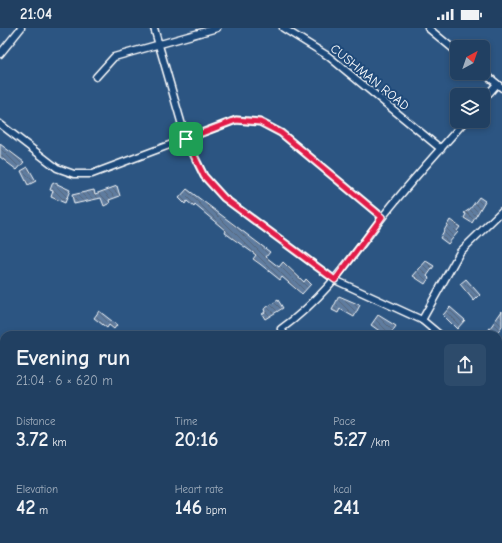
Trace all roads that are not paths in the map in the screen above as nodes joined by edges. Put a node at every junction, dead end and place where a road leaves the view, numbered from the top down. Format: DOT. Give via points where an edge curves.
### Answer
graph roads {
  1 [pos="21,28"];
  2 [pos="154,28"];
  3 [pos="217,28"];
  4 [pos="283,28"];
  5 [pos="428,28"];
  6 [pos="158,44"];
  7 [pos="450,46"];
  8 [pos="0,54"];
  9 [pos="96,77"];
  10 [pos="490,78"];
  11 [pos="500,86"];
  12 [pos="490,94"];
  13 [pos="0,124"];
  14 [pos="459,128"];
  15 [pos="186,139"];
  16 [pos="440,149"];
  17 [pos="502,211"];
  18 [pos="382,217"];
  19 [pos="335,280"];
  20 [pos="422,320"];
  21 [pos="284,331"];
  22 [pos="435,331"];
  1 -- 8 [label="street"];
  2 -- 6 [label="street"];
  3 -- 6 [label="street"];
  4 -- 16 [label="street, CUSHMAN ROAD" via="328,56"];
  5 -- 7 [label="street"];
  6 -- 9 [label="street" via="114,57"];
  6 -- 15 [label="street"];
  10 -- 11 [label="street"];
  11 -- 12 [label="street"];
  13 -- 15 [label="street" via="57,168 74,174 92,174"];
  14 -- 16 [label="street"];
  15 -- 18 [label="street" via="236,120 260,122 281,133"];
  15 -- 19 [label="street" via="204,176 224,198"];
  16 -- 18 [label="street"];
  17 -- 20 [label="street" via="460,252"];
  18 -- 19 [label="street"];
  19 -- 20 [label="street"];
  19 -- 21 [label="street"];
  20 -- 22 [label="street"];
}
